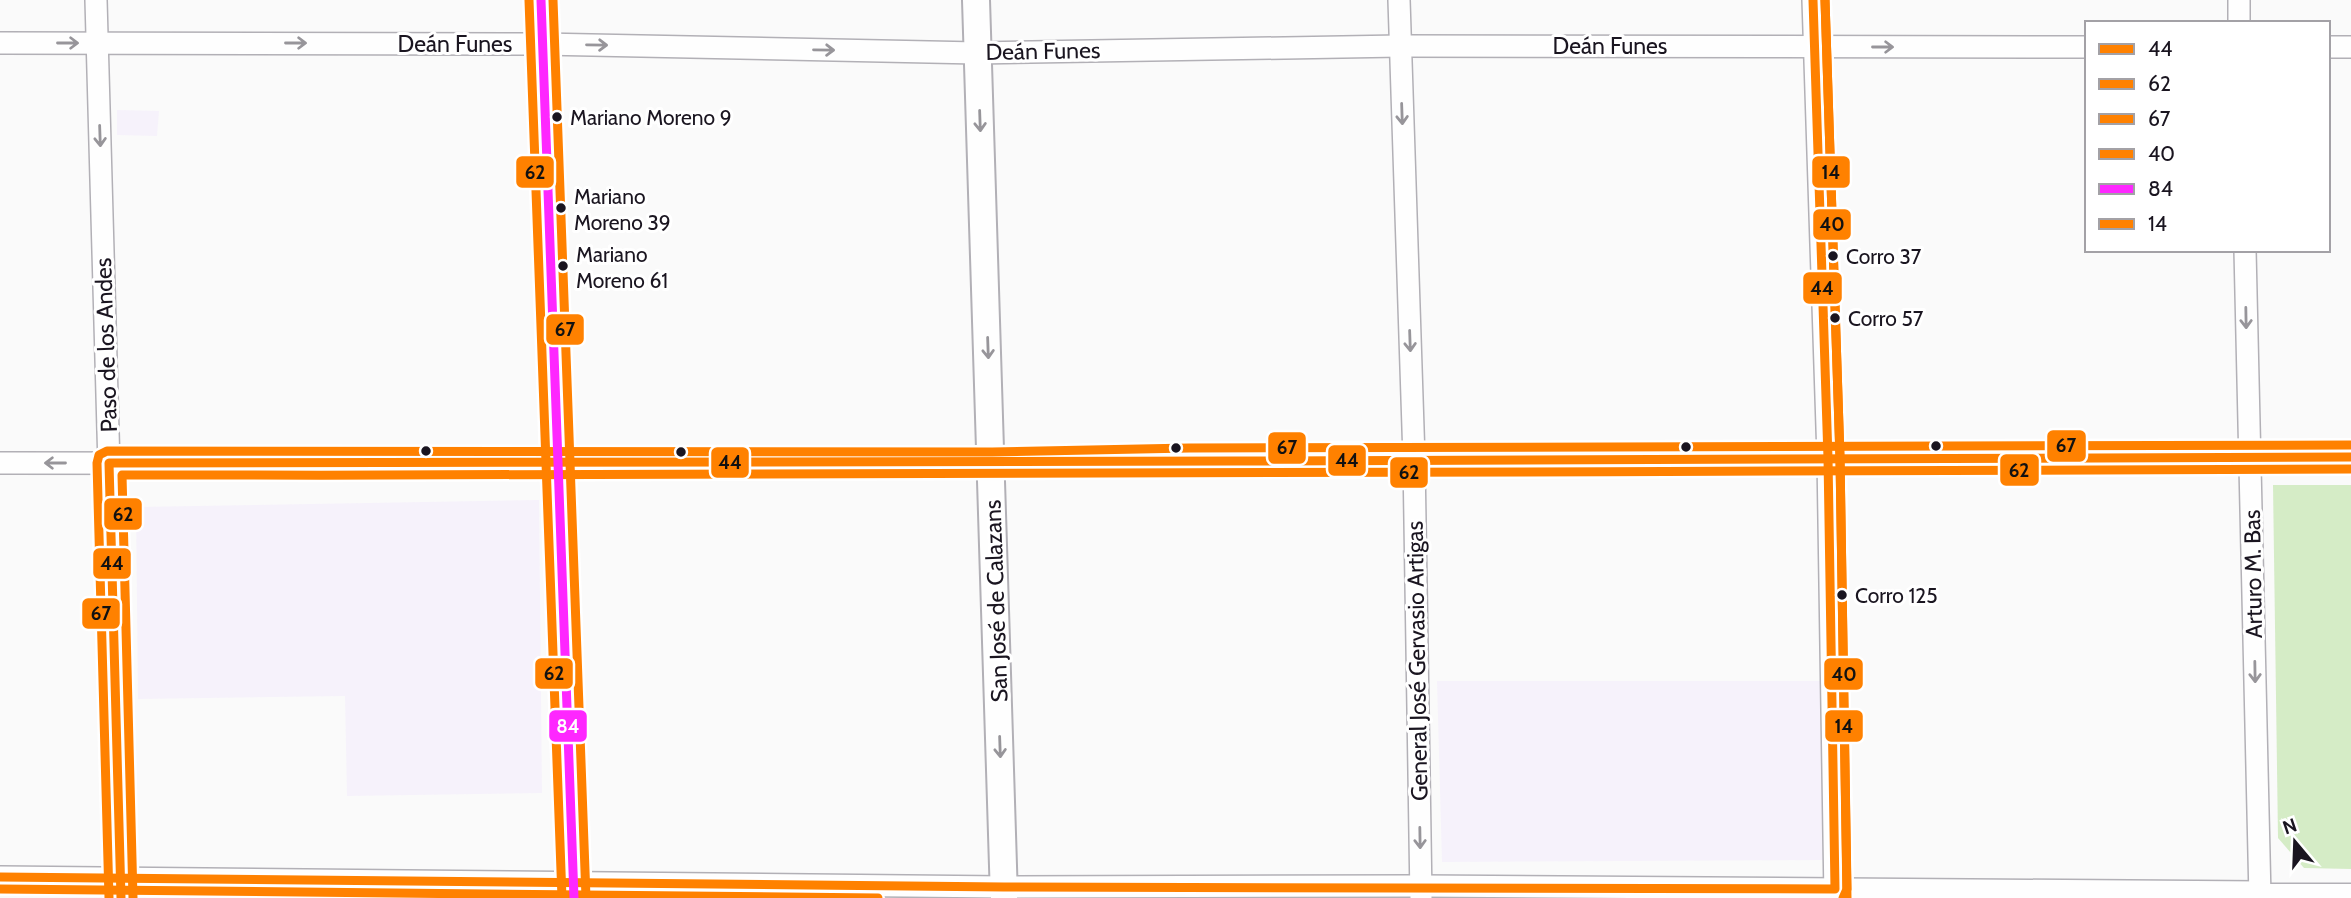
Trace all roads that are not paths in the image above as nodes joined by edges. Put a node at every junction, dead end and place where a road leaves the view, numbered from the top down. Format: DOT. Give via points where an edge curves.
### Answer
graph roads {
  1 [pos="96,0"];
  2 [pos="541,0"];
  3 [pos="976,0"];
  4 [pos="1399,0"];
  5 [pos="1813,0"];
  6 [pos="2239,0"];
  7 [pos="2239,21"];
  8 [pos="0,43"];
  9 [pos="97,43"];
  10 [pos="542,44"];
  11 [pos="1400,46"];
  12 [pos="1815,47"];
  13 [pos="2085,47"];
  14 [pos="2330,47"];
  15 [pos="2351,47"];
  16 [pos="977,52"];
  17 [pos="2245,252"];
  18 [pos="2250,457"];
  19 [pos="2351,457"];
  20 [pos="1828,458"];
  21 [pos="1415,459"];
  22 [pos="559,461"];
  23 [pos="0,463"];
  24 [pos="109,463"];
  25 [pos="992,464"];
  26 [pos="0,877"];
  27 [pos="121,888"];
  28 [pos="574,889"];
  29 [pos="1004,892"];
  30 [pos="1421,892"];
  31 [pos="2351,892"];
  32 [pos="1835,894"];
  33 [pos="2260,895"];
  1 -- 9 [label="street, Paso de los Andes"];
  2 -- 10 [label="street"];
  3 -- 16 [label="street, San José de Calazans"];
  4 -- 11 [label="street, General José Gervasio Artigas"];
  5 -- 12 [label="street"];
  6 -- 7 [label="street"];
  8 -- 9 [label="street, Deán Funes, one-way"];
  9 -- 10 [label="street, Deán Funes, one-way"];
  9 -- 24 [label="street, Paso de los Andes, one-way"];
  10 -- 16 [label="street, Deán Funes, one-way"];
  10 -- 22 [label="street"];
  11 -- 12 [label="street, Deán Funes"];
  11 -- 16 [label="street, Deán Funes"];
  11 -- 21 [label="street, General José Gervasio Artigas, one-way"];
  12 -- 13 [label="street, Deán Funes, one-way"];
  12 -- 20 [label="street"];
  14 -- 15 [label="street"];
  16 -- 25 [label="street, San José de Calazans, one-way"];
  17 -- 18 [label="street, Arturo M. Bas, one-way"];
  18 -- 19 [label="street"];
  18 -- 20 [label="street"];
  18 -- 33 [label="street, Arturo M. Bas, one-way"];
  20 -- 21 [label="street"];
  20 -- 32 [label="street"];
  21 -- 25 [label="street"];
  21 -- 30 [label="street, General José Gervasio Artigas, one-way"];
  22 -- 24 [label="street"];
  22 -- 25 [label="street"];
  22 -- 28 [label="street"];
  24 -- 23 [label="street, one-way"];
  24 -- 27 [label="street, Paso de los Andes"];
  25 -- 29 [label="street, San José de Calazans, one-way"];
  26 -- 27 [label="street"];
  27 -- 28 [label="street"];
  28 -- 29 [label="street"];
  29 -- 30 [label="street"];
  30 -- 32 [label="street"];
  31 -- 33 [label="street"];
  32 -- 33 [label="street"];
}
